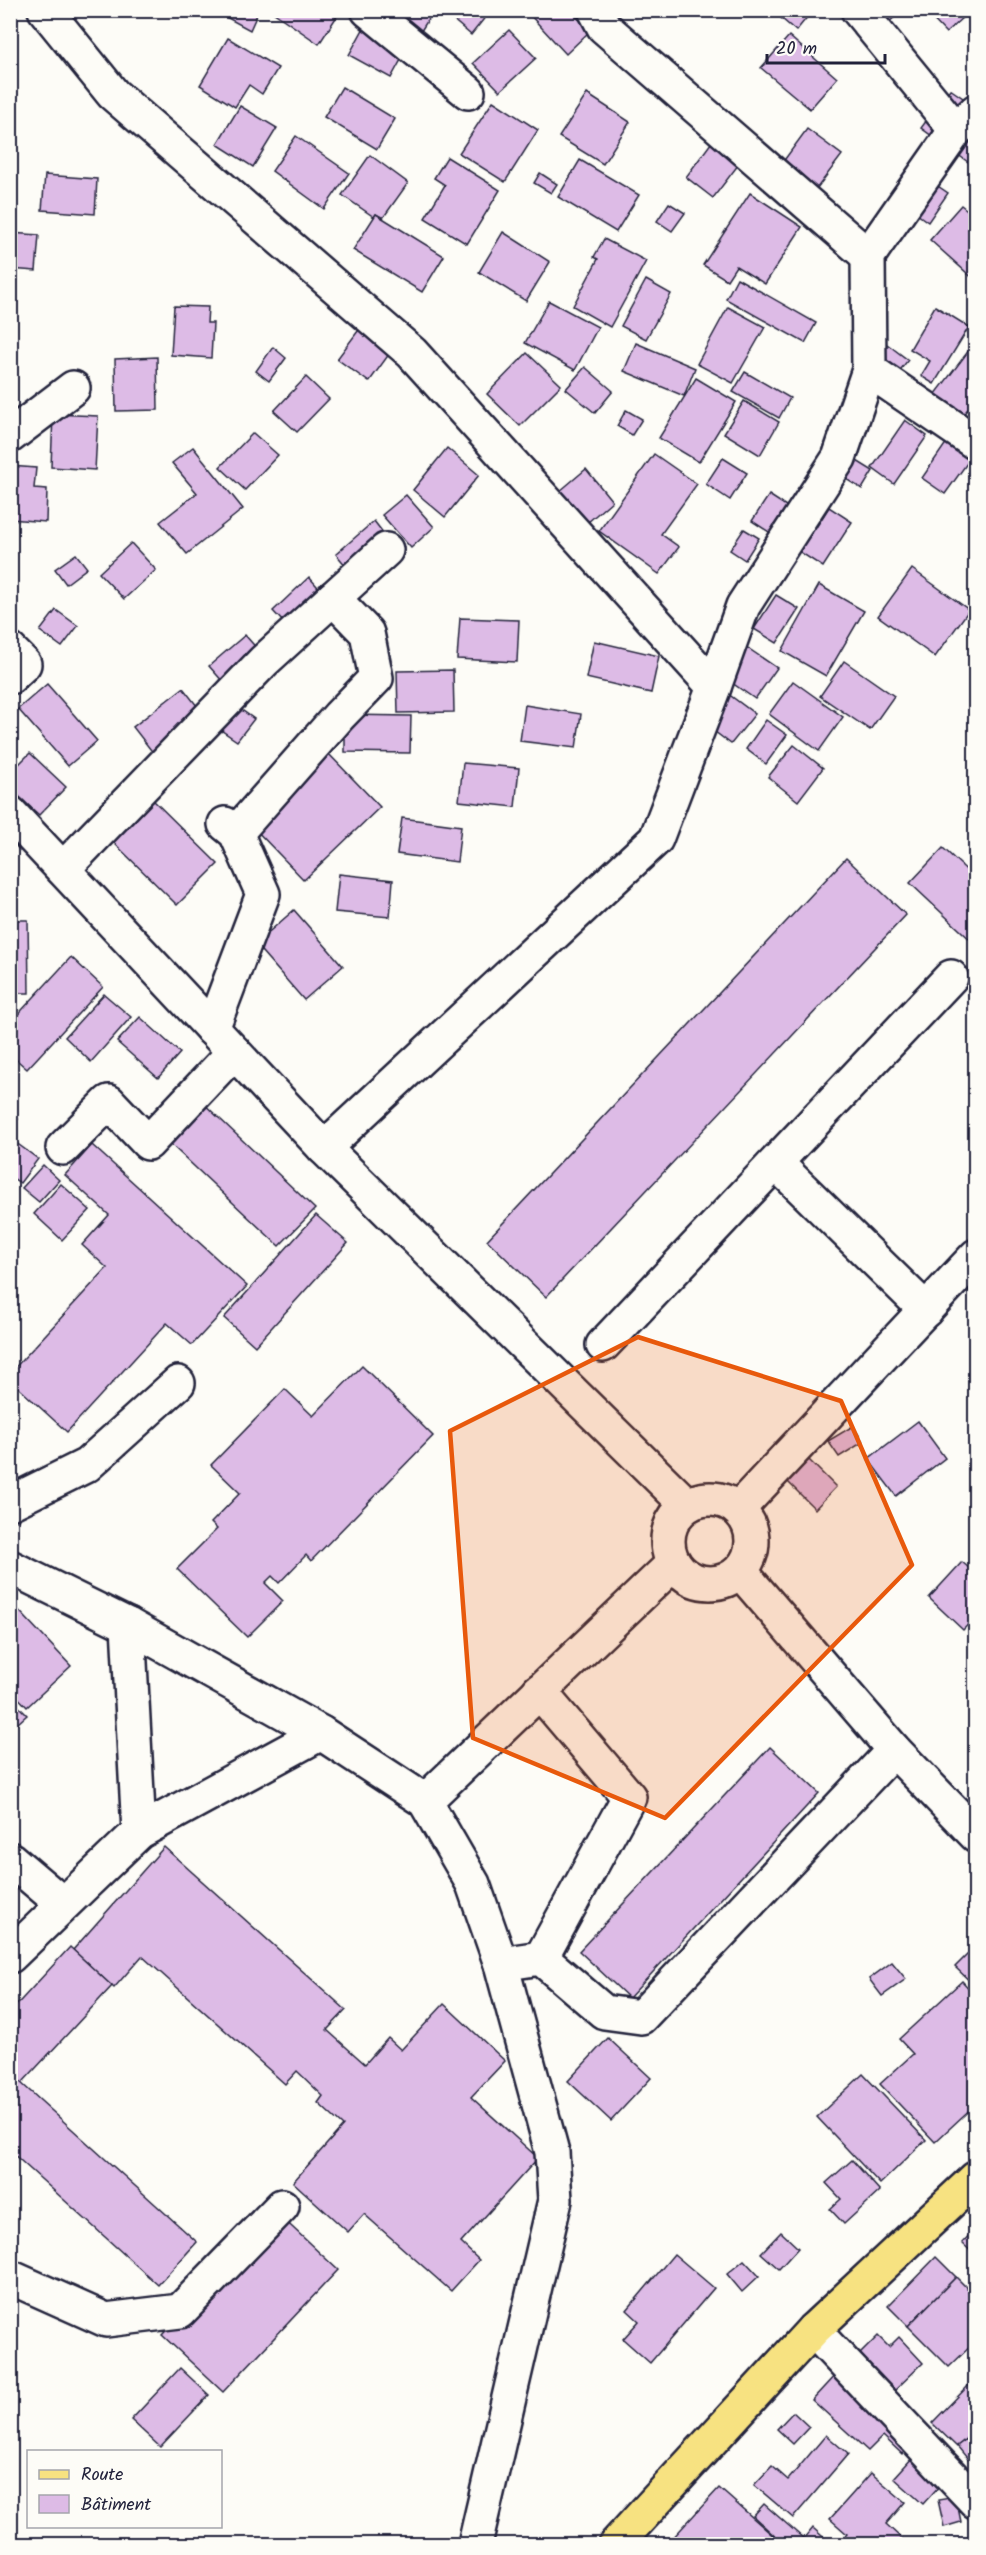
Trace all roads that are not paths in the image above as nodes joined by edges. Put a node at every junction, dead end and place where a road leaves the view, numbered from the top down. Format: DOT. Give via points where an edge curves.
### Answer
graph roads {
  1 [pos="45,10"];
  2 [pos="368,10"];
  3 [pos="595,10"];
  4 [pos="858,10"];
  5 [pos="468,92"];
  6 [pos="966,120"];
  7 [pos="868,255"];
  8 [pos="869,370"];
  9 [pos="73,388"];
  10 [pos="10,436"];
  11 [pos="975,443"];
  12 [pos="386,550"];
  13 [pos="333,598"];
  14 [pos="10,650"];
  15 [pos="10,677"];
  16 [pos="714,687"];
  17 [pos="10,813"];
  18 [pos="63,869"];
  19 [pos="951,977"];
  20 [pos="212,1029"];
  21 [pos="234,1052"];
  22 [pos="63,1148"];
  23 [pos="324,1148"];
  24 [pos="776,1164"];
  25 [pos="975,1256"];
  26 [pos="926,1310"];
  27 [pos="603,1345"];
  28 [pos="178,1383"];
  29 [pos="10,1503"];
  30 [pos="687,1505"];
  31 [pos="738,1509"];
  32 [pos="674,1563"];
  33 [pos="10,1567"];
  34 [pos="740,1571"];
  35 [pos="128,1625"];
  36 [pos="539,1691"];
  37 [pos="321,1733"];
  38 [pos="894,1750"];
  39 [pos="425,1801"];
  40 [pos="139,1832"];
  41 [pos="975,1836"];
  42 [pos="10,1859"];
  43 [pos="63,1904"];
  44 [pos="10,1923"];
  45 [pos="10,1956"];
  46 [pos="541,1958"];
  47 [pos="501,1964"];
  48 [pos="975,2178"];
  49 [pos="282,2206"];
  50 [pos="10,2277"];
  51 [pos="813,2330"];
  52 [pos="975,2502"];
  53 [pos="475,2544"];
  54 [pos="616,2544"];
  1 -- 16 [label="street" via="113,94 412,353"];
  2 -- 5 [label="street"];
  3 -- 7 [label="street" via="604,27"];
  4 -- 6 [label="street"];
  6 -- 7 [label="street"];
  7 -- 8 [label="street"];
  8 -- 11 [label="street"];
  8 -- 16 [label="street" via="838,458 742,606"];
  9 -- 10 [label="street"];
  12 -- 13 [label="street"];
  13 -- 18 [label="street" via="264,661"];
  13 -- 20 [label="street" via="367,633 376,678 231,828 263,894"];
  14 -- 15 [label="street" via="24,664"];
  16 -- 23 [label="street" via="656,839"];
  17 -- 18 [label="street"];
  18 -- 20 [label="street"];
  19 -- 24 [label="street"];
  20 -- 21 [label="street"];
  21 -- 22 [label="street" via="148,1143 108,1102"];
  21 -- 23 [label="street"];
  23 -- 30 [label="street"];
  24 -- 26 [label="street"];
  24 -- 27 [label="street"];
  25 -- 26 [label="street"];
  26 -- 31 [label="street"];
  28 -- 29 [label="street" via="87,1465"];
  30 -- 31 [label="street" via="713,1498"];
  30 -- 32 [label="street" via="675,1516 669,1531 668,1547"];
  31 -- 34 [label="street" via="747,1519 752,1539 749,1559"];
  32 -- 34 [label="street" via="684,1575 714,1584"];
  32 -- 36 [label="street"];
  33 -- 35 [label="street"];
  34 -- 38 [label="street"];
  35 -- 37 [label="street"];
  35 -- 40 [label="street"];
  36 -- 39 [label="street"];
  36 -- 46 [label="street" via="629,1797"];
  37 -- 39 [label="street"];
  37 -- 40 [label="street"];
  38 -- 41 [label="street"];
  38 -- 46 [label="street" via="641,2017 604,2012"];
  39 -- 47 [label="street" via="474,1884"];
  40 -- 43 [label="street"];
  42 -- 43 [label="street"];
  43 -- 44 [label="street"];
  43 -- 45 [label="street"];
  46 -- 47 [label="street"];
  47 -- 53 [label="street" via="552,2152 555,2200"];
  48 -- 51 [label="main road"];
  49 -- 50 [label="street" via="180,2310 106,2320"];
  51 -- 52 [label="street"];
  51 -- 54 [label="main road"];
}
